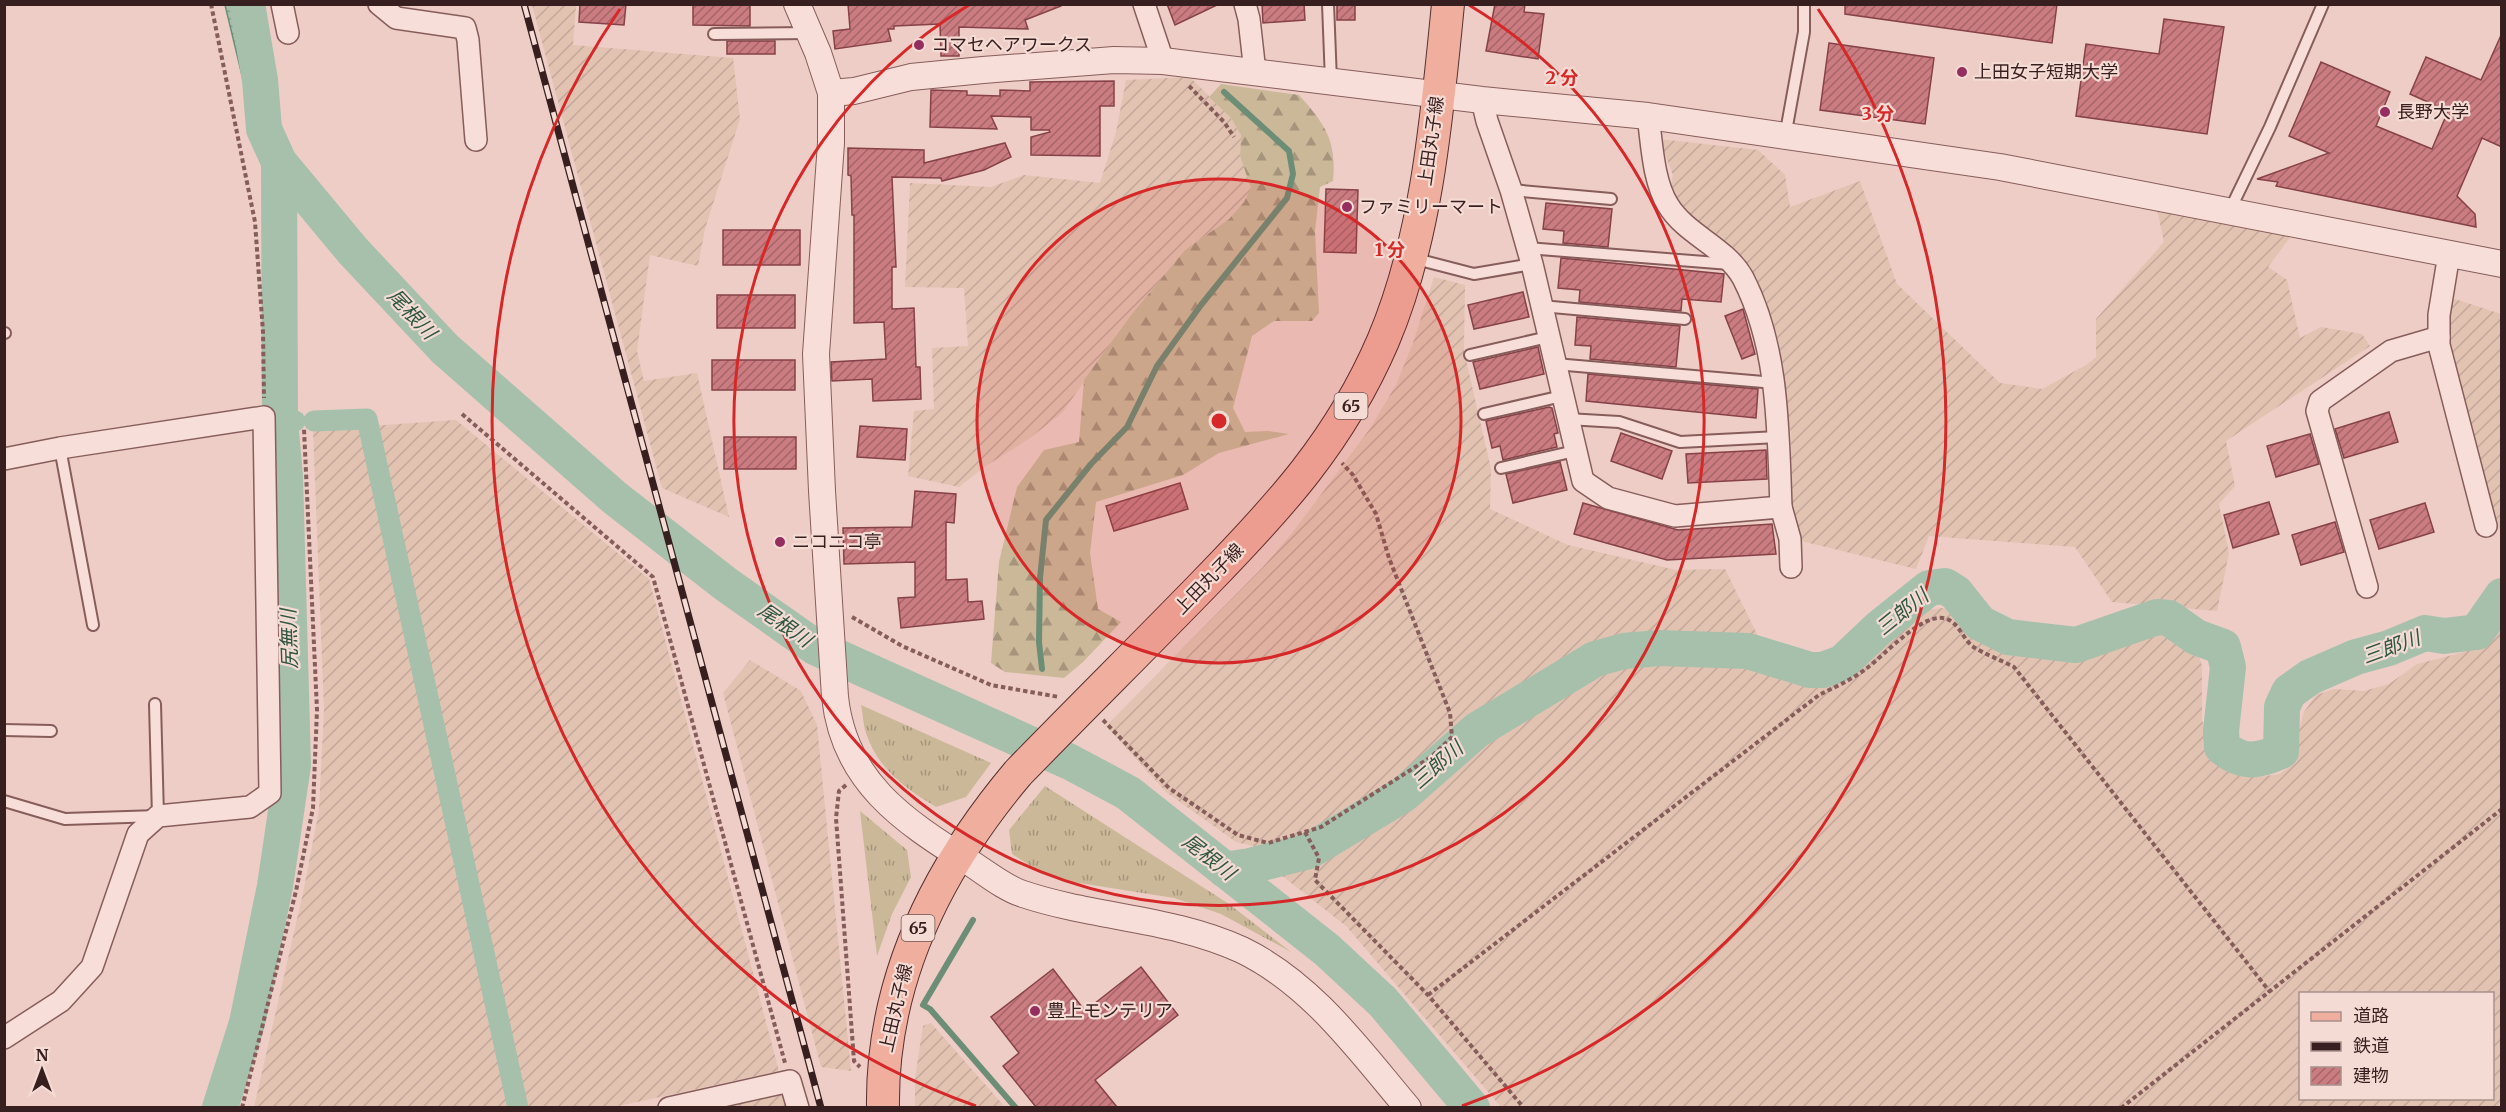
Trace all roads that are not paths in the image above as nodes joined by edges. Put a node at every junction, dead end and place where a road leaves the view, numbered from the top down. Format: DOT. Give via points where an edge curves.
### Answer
graph roads {
  1 [pos="282,4"];
  2 [pos="379,4"];
  3 [pos="797,4"];
  4 [pos="1144,4"];
  5 [pos="1245,4"];
  6 [pos="1328,4"];
  7 [pos="1448,4"];
  8 [pos="1804,4"];
  9 [pos="2323,4"];
  10 [pos="288,33"];
  11 [pos="810,33"];
  12 [pos="714,34"];
  13 [pos="1169,61"];
  14 [pos="1255,72"];
  15 [pos="1331,81"];
  16 [pos="831,93"];
  17 [pos="1438,94"];
  18 [pos="1482,100"];
  19 [pos="1648,116"];
  20 [pos="1785,137"];
  21 [pos="476,140"];
  22 [pos="1511,190"];
  23 [pos="1611,199"];
  24 [pos="2229,212"];
  25 [pos="2449,254"];
  26 [pos="1529,256"];
  27 [pos="1411,258"];
  28 [pos="2502,264"];
  29 [pos="1735,265"];
  30 [pos="1540,306"];
  31 [pos="1685,319"];
  32 [pos="1548,338"];
  33 [pos="2439,338"];
  34 [pos="1470,355"];
  35 [pos="1554,364"];
  36 [pos="1774,382"];
  37 [pos="1562,396"];
  38 [pos="1485,414"];
  39 [pos="1567,419"];
  40 [pos="1778,437"];
  41 [pos="60,448"];
  42 [pos="1575,451"];
  43 [pos="4,459"];
  44 [pos="1501,468"];
  45 [pos="1781,507"];
  46 [pos="2487,526"];
  47 [pos="1791,567"];
  48 [pos="2367,587"];
  49 [pos="93,625"];
  50 [pos="155,704"];
  51 [pos="4,730"];
  52 [pos="51,731"];
  53 [pos="4,801"];
  54 [pos="158,816"];
  55 [pos="958,855"];
  56 [pos="4,1038"];
  57 [pos="669,1107"];
  58 [pos="798,1107"];
  59 [pos="883,1107"];
  60 [pos="1408,1107"];
  1 -- 10 [label="street"];
  2 -- 21 [label="street" via="396,18 465,28"];
  3 -- 11 [label="street"];
  4 -- 13 [label="street"];
  5 -- 14 [label="street"];
  6 -- 15 [label="lane"];
  7 -- 17 [label="main road, 上田丸子線 / 65"];
  8 -- 20 [label="lane" via="1804,32"];
  9 -- 24 [label="lane"];
  11 -- 12 [label="lane"];
  11 -- 16 [label="street"];
  13 -- 14 [label="street"];
  13 -- 16 [label="street" via="1114,60 955,72"];
  14 -- 15 [label="street"];
  15 -- 17 [label="street"];
  16 -- 55 [label="street" via="816,354 834,690 840,729 860,772 882,799"];
  17 -- 18 [label="street"];
  17 -- 27 [label="main road, 上田丸子線 / 65"];
  18 -- 19 [label="street"];
  18 -- 22 [label="street"];
  19 -- 20 [label="street"];
  19 -- 29 [label="street" via="1660,184 1669,207"];
  20 -- 24 [label="street" via="2000,167"];
  22 -- 23 [label="lane"];
  22 -- 26 [label="street"];
  24 -- 25 [label="street"];
  25 -- 28 [label="street"];
  25 -- 33 [label="street"];
  26 -- 27 [label="lane" via="1474,274"];
  26 -- 29 [label="lane"];
  26 -- 30 [label="street"];
  27 -- 55 [label="main road, 上田丸子線 / 65" via="1383,340 1344,417 1324,447 1276,510 1018,773"];
  29 -- 36 [label="street" via="1760,322"];
  30 -- 31 [label="lane"];
  30 -- 32 [label="street"];
  32 -- 34 [label="lane"];
  32 -- 35 [label="street"];
  33 -- 46 [label="street"];
  33 -- 48 [label="street" via="2391,351 2320,401 2317,411"];
  35 -- 36 [label="lane"];
  35 -- 37 [label="street"];
  36 -- 40 [label="street"];
  37 -- 38 [label="lane"];
  37 -- 39 [label="street"];
  39 -- 40 [label="lane" via="1619,422 1680,442"];
  39 -- 42 [label="street"];
  40 -- 45 [label="street"];
  41 -- 43 [label="street"];
  41 -- 49 [label="lane"];
  41 -- 54 [label="street" via="264,417 270,793 250,807"];
  42 -- 44 [label="lane"];
  42 -- 45 [label="street" via="1583,481 1608,498 1675,516"];
  45 -- 47 [label="street" via="1790,539"];
  50 -- 54 [label="lane"];
  51 -- 52 [label="lane"];
  53 -- 54 [label="lane" via="65,819"];
  54 -- 56 [label="street" via="138,834 92,967 61,1001"];
  55 -- 59 [label="main road, 上田丸子線 / 65" via="929,905 901,977 885,1047"];
  55 -- 60 [label="street" via="1020,893 1081,910 1196,933 1262,961 1321,1007"];
  57 -- 58 [label="street" via="790,1081"];
}
